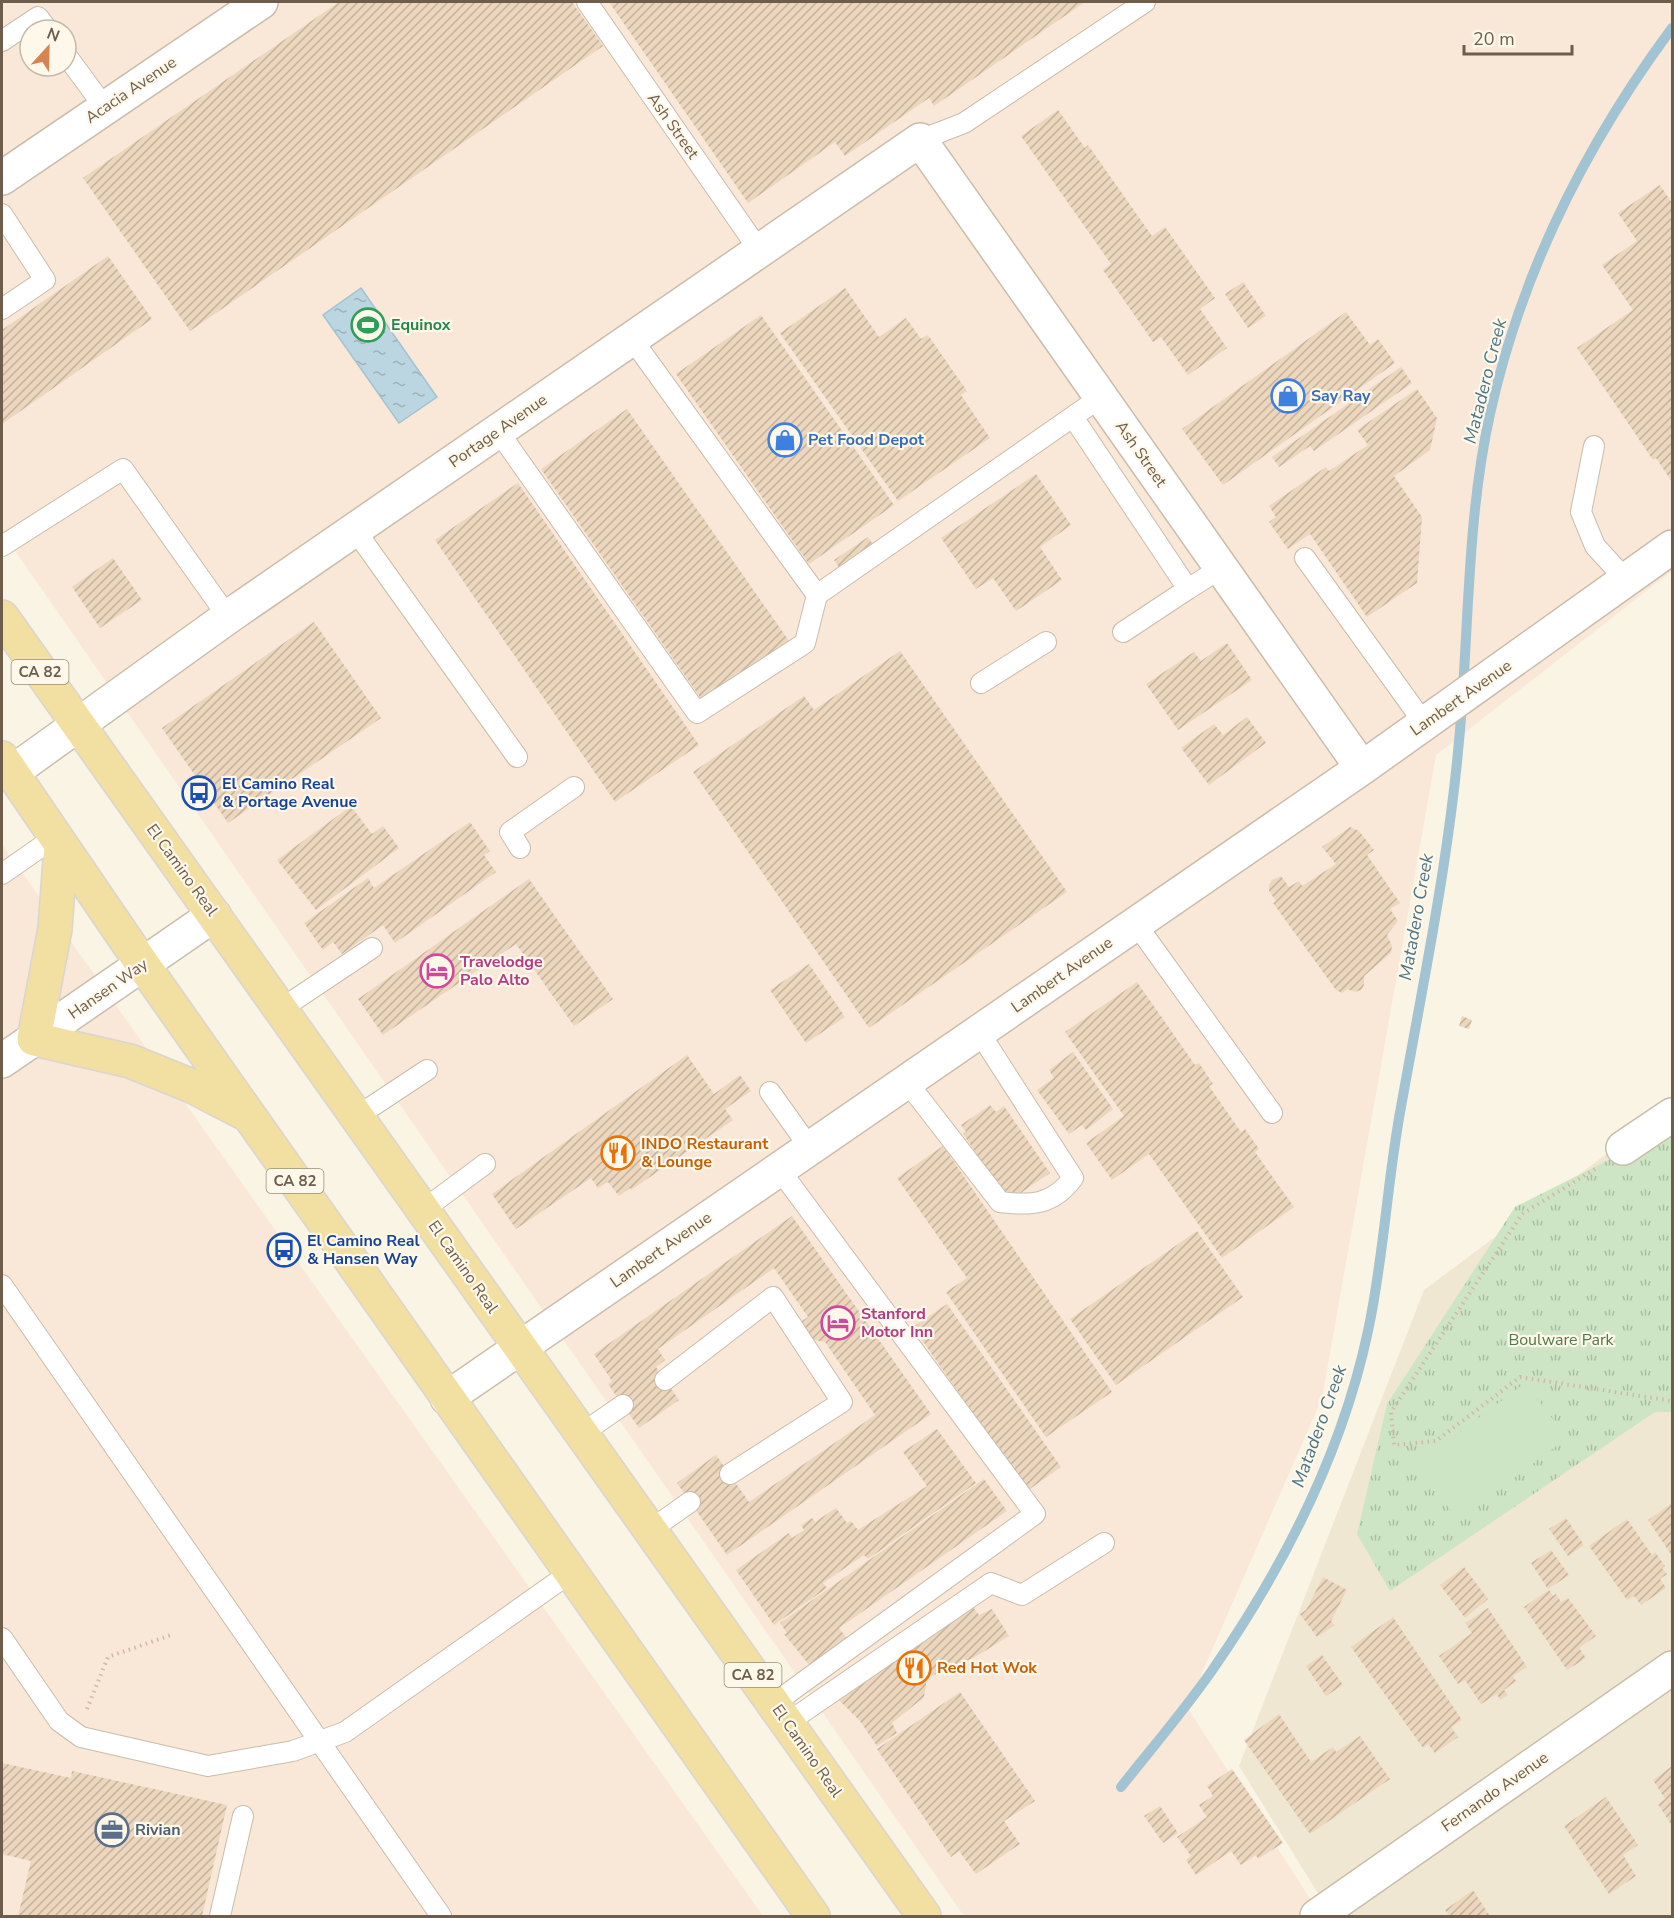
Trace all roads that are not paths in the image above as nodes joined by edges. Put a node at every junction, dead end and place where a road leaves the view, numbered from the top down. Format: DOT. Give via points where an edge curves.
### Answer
graph roads {
  1 [pos="261,2"];
  2 [pos="587,2"];
  3 [pos="1145,2"];
  4 [pos="18,30"];
  5 [pos="2,41"];
  6 [pos="78,71"];
  7 [pos="105,108"];
  8 [pos="920,140"];
  9 [pos="2,178"];
  10 [pos="2,214"];
  11 [pos="759,250"];
  12 [pos="2,309"];
  13 [pos="632,339"];
  14 [pos="1101,398"];
  15 [pos="1074,417"];
  16 [pos="498,431"];
  17 [pos="1594,446"];
  18 [pos="355,530"];
  19 [pos="2,546"];
  20 [pos="1672,547"];
  21 [pos="1305,558"];
  22 [pos="1221,568"];
  23 [pos="1626,580"];
  24 [pos="1188,589"];
  25 [pos="817,595"];
  26 [pos="2,617"];
  27 [pos="228,617"];
  28 [pos="1123,633"];
  29 [pos="1046,642"];
  30 [pos="981,683"];
  31 [pos="1429,720"];
  32 [pos="78,726"];
  33 [pos="517,756"];
  34 [pos="1362,768"];
  35 [pos="5,770"];
  36 [pos="574,787"];
  37 [pos="58,842"];
  38 [pos="520,848"];
  39 [pos="2,874"];
  40 [pos="214,915"];
  41 [pos="1136,924"];
  42 [pos="372,948"];
  43 [pos="143,965"];
  44 [pos="281,1009"];
  45 [pos="979,1032"];
  46 [pos="34,1039"];
  47 [pos="2,1061"];
  48 [pos="427,1070"];
  49 [pos="907,1082"];
  50 [pos="770,1092"];
  51 [pos="1272,1113"];
  52 [pos="1672,1115"];
  53 [pos="249,1116"];
  54 [pos="356,1117"];
  55 [pos="810,1148"];
  56 [pos="1623,1148"];
  57 [pos="485,1164"];
  58 [pos="779,1169"];
  59 [pos="423,1210"];
  60 [pos="2,1285"];
  61 [pos="519,1348"];
  62 [pos="665,1380"];
  63 [pos="447,1398"];
  64 [pos="623,1405"];
  65 [pos="581,1434"];
  66 [pos="730,1474"];
  67 [pos="690,1502"];
  68 [pos="649,1531"];
  69 [pos="1104,1543"];
  70 [pos="570,1573"];
  71 [pos="2,1638"];
  72 [pos="1672,1668"];
  73 [pos="780,1713"];
  74 [pos="320,1742"];
  75 [pos="243,1816"];
  76 [pos="220,1917"];
  77 [pos="441,1917"];
  78 [pos="813,1917"];
  79 [pos="924,1917"];
  80 [pos="1317,1917"];
  1 -- 7 [label="street, Acacia Avenue"];
  2 -- 11 [label="lane, Ash Street"];
  3 -- 8 [label="lane" via="964,123"];
  4 -- 5 [label="lane"];
  6 -- 7 [label="lane"];
  7 -- 9 [label="street, Acacia Avenue"];
  8 -- 11 [label="street, Portage Avenue"];
  8 -- 14 [label="street, Ash Street"];
  10 -- 12 [label="lane" via="45,280"];
  11 -- 13 [label="street, Portage Avenue"];
  13 -- 16 [label="street, Portage Avenue"];
  13 -- 25 [label="lane"];
  14 -- 15 [label="lane"];
  14 -- 22 [label="street, Ash Street"];
  15 -- 24 [label="lane"];
  15 -- 25 [label="lane"];
  16 -- 18 [label="street, Portage Avenue"];
  16 -- 25 [label="lane" via="697,713 805,643"];
  17 -- 23 [label="lane" via="1581,512 1595,546"];
  18 -- 27 [label="street, Portage Avenue"];
  18 -- 33 [label="lane"];
  19 -- 27 [label="lane" via="123,469"];
  20 -- 23 [label="street, Lambert Avenue"];
  21 -- 31 [label="lane"];
  22 -- 24 [label="lane"];
  22 -- 34 [label="street, Ash Street"];
  23 -- 31 [label="street, Lambert Avenue"];
  24 -- 28 [label="lane"];
  26 -- 32 [label="main road, El Camino Real / CA 82"];
  27 -- 32 [label="street, Portage Avenue"];
  29 -- 30 [label="lane"];
  31 -- 34 [label="street, Lambert Avenue"];
  32 -- 35 [label="street, Portage Avenue"];
  32 -- 40 [label="main road, El Camino Real / CA 82"];
  34 -- 41 [label="street, Lambert Avenue"];
  35 -- 37 [label="main road, CA 82"];
  36 -- 38 [label="lane" via="510,832"];
  37 -- 39 [label="lane"];
  37 -- 43 [label="main road, CA 82"];
  37 -- 46 [label="main road" via="55,929"];
  40 -- 43 [label="street, Hansen Way"];
  40 -- 44 [label="main road, El Camino Real / CA 82"];
  41 -- 45 [label="street, Lambert Avenue"];
  41 -- 51 [label="lane"];
  42 -- 44 [label="lane"];
  43 -- 46 [label="street, Hansen Way"];
  43 -- 53 [label="main road, CA 82"];
  44 -- 54 [label="main road, El Camino Real / CA 82"];
  45 -- 49 [label="street, Lambert Avenue"];
  45 -- 49 [label="lane" via="1073,1178 1065,1188 1038,1204 1000,1202"];
  46 -- 47 [label="street, Hansen Way"];
  46 -- 53 [label="main road" via="130,1061 192,1086"];
  48 -- 54 [label="lane"];
  49 -- 55 [label="street, Lambert Avenue"];
  50 -- 55 [label="lane"];
  52 -- 56 [label="street"];
  53 -- 63 [label="main road, CA 82"];
  54 -- 59 [label="main road, El Camino Real / CA 82"];
  55 -- 58 [label="street, Lambert Avenue"];
  57 -- 59 [label="lane"];
  58 -- 61 [label="street, Lambert Avenue"];
  58 -- 73 [label="lane" via="1035,1514"];
  59 -- 61 [label="main road, El Camino Real / CA 82"];
  60 -- 74 [label="lane"];
  61 -- 63 [label="street, Lambert Avenue"];
  61 -- 65 [label="main road, El Camino Real / CA 82"];
  62 -- 66 [label="lane" via="773,1298 842,1402"];
  63 -- 70 [label="main road, CA 82"];
  64 -- 65 [label="lane"];
  65 -- 68 [label="main road, El Camino Real / CA 82"];
  67 -- 68 [label="lane"];
  68 -- 73 [label="main road, El Camino Real / CA 82"];
  69 -- 73 [label="lane" via="1022,1595 991,1583"];
  70 -- 74 [label="lane" via="345,1732"];
  70 -- 78 [label="main road, CA 82"];
  71 -- 74 [label="lane" via="58,1721 81,1737 208,1766 293,1751"];
  72 -- 80 [label="street, Fernando Avenue"];
  73 -- 79 [label="main road, El Camino Real / CA 82"];
  74 -- 77 [label="lane"];
  75 -- 76 [label="lane"];
}
